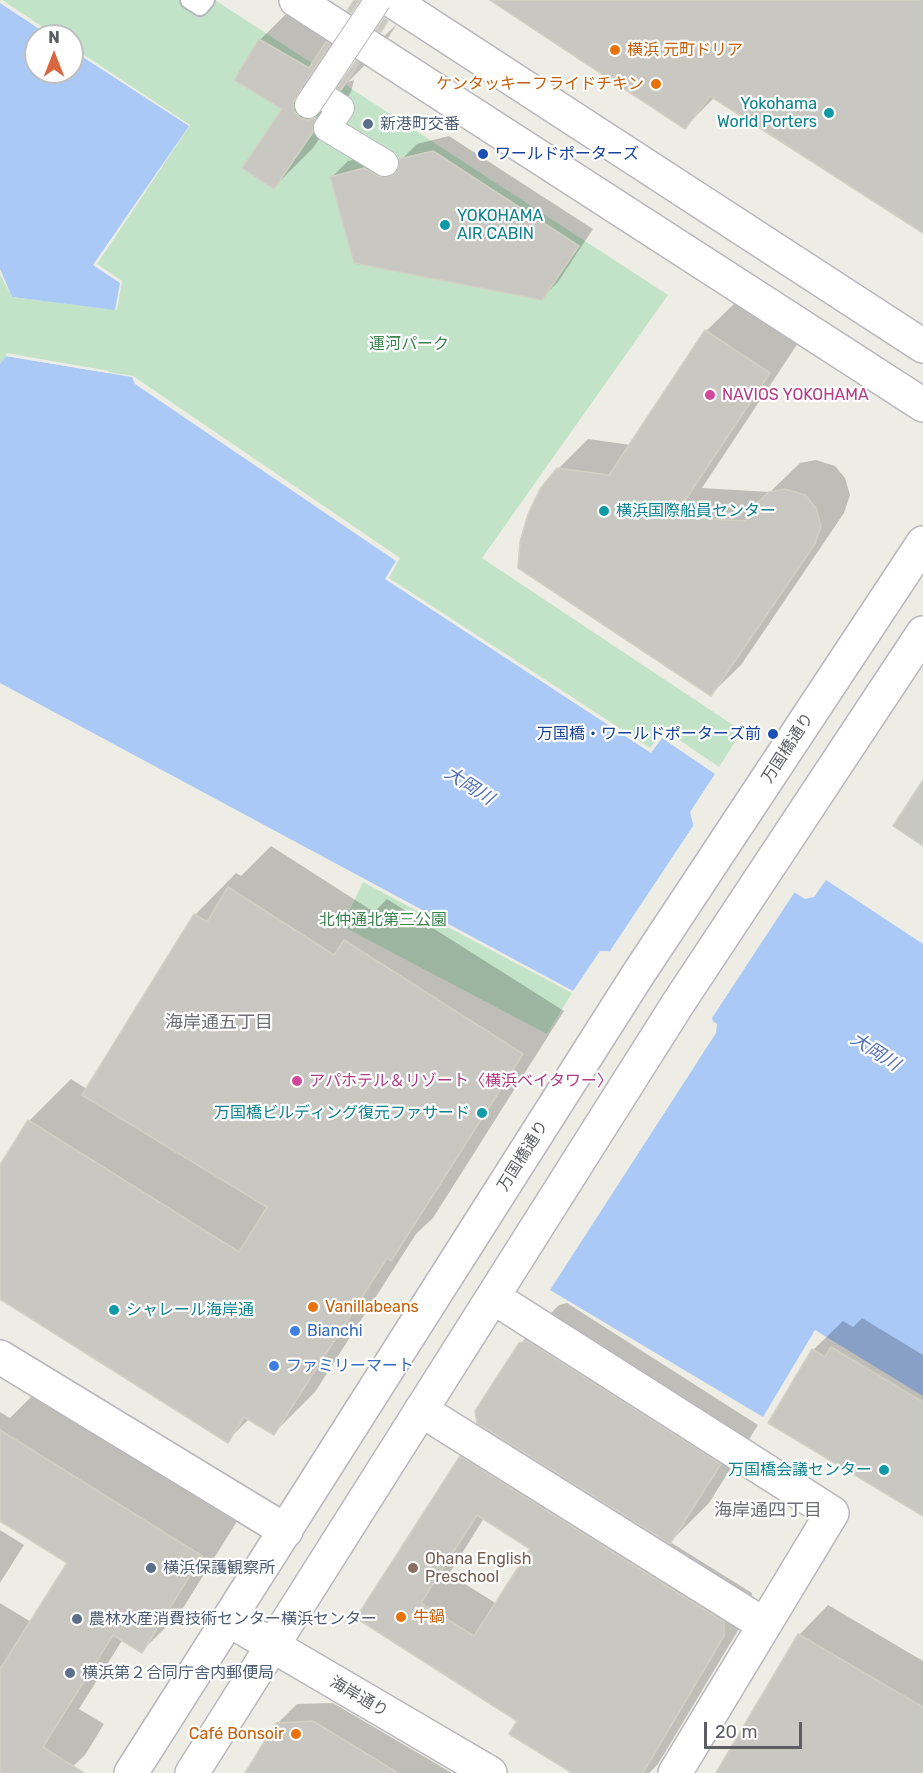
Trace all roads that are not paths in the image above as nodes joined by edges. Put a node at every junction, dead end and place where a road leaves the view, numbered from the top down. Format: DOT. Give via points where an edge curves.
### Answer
graph roads {
  1 [pos="189,0"];
  2 [pos="206,0"];
  3 [pos="296,0"];
  4 [pos="378,0"];
  5 [pos="391,0"];
  6 [pos="385,163"];
  7 [pos="923,346"];
  8 [pos="923,405"];
  9 [pos="923,543"];
  10 [pos="923,633"];
  11 [pos="493,1297"];
  12 [pos="0,1357"];
  13 [pos="421,1410"];
  14 [pos="285,1531"];
  15 [pos="229,1620"];
  16 [pos="763,1624"];
  17 [pos="273,1646"];
  18 [pos="131,1773"];
  19 [pos="192,1773"];
  20 [pos="490,1773"];
  21 [pos="675,1773"];
  1 -- 2 [label="lane" via="200,7"];
  3 -- 8 [label="street"];
  4 -- 6 [label="street, bridge" via="312,98 341,108 327,128"];
  5 -- 7 [label="street"];
  9 -- 14 [label="street, 万国橋通り" via="637,976"];
  10 -- 11 [label="street" via="679,1002"];
  11 -- 13 [label="street"];
  11 -- 16 [label="street" via="832,1513"];
  12 -- 14 [label="street"];
  13 -- 16 [label="street"];
  13 -- 17 [label="street"];
  14 -- 15 [label="street, 万国橋通り"];
  15 -- 17 [label="street, 海岸通り"];
  15 -- 18 [label="street, 万国橋通り"];
  16 -- 21 [label="street"];
  17 -- 19 [label="street"];
  17 -- 20 [label="street, 海岸通り"];
}
